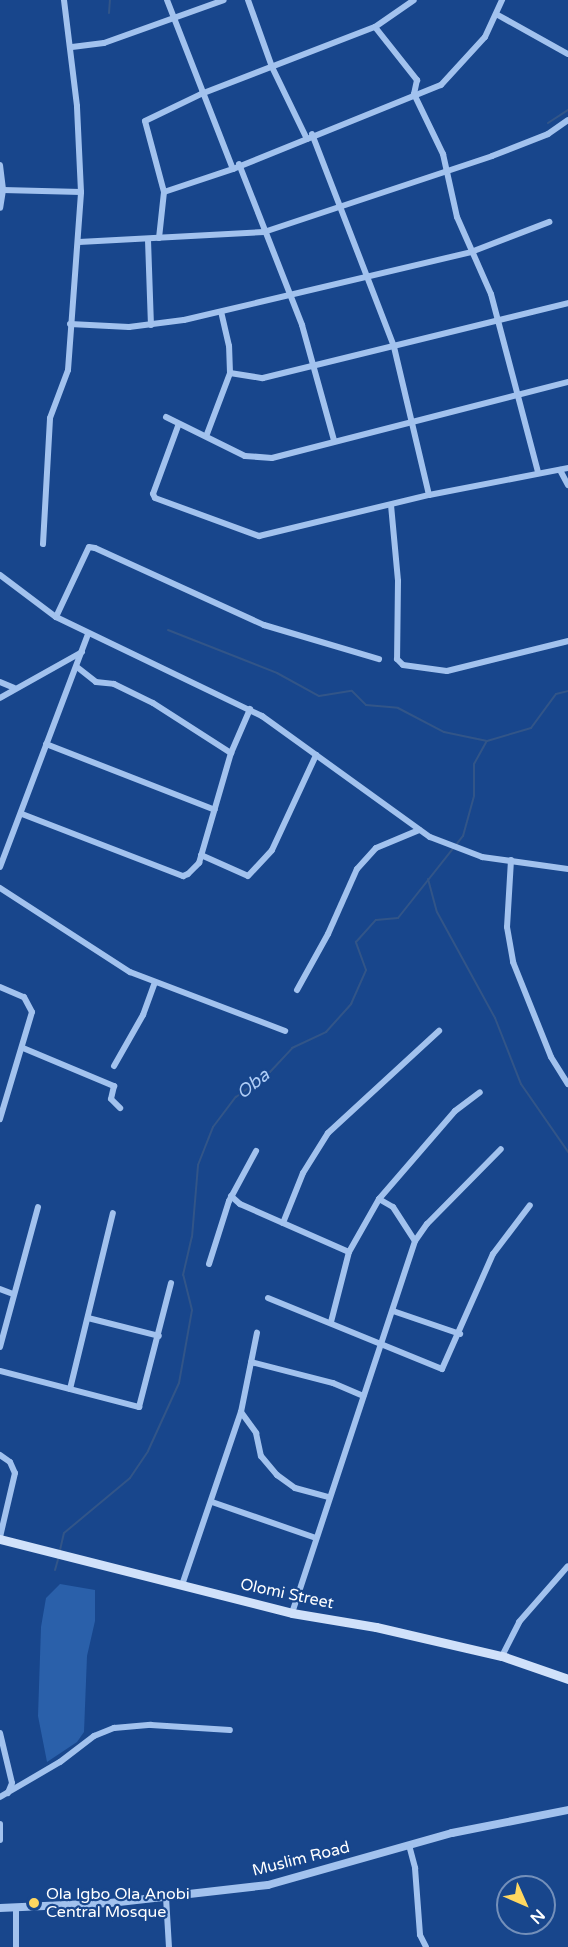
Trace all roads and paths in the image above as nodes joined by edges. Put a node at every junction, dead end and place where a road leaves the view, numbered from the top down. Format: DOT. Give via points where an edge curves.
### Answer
graph roads {
  1 [pos="64,0"];
  2 [pos="167,0"];
  3 [pos="224,0"];
  4 [pos="248,0"];
  5 [pos="414,0"];
  6 [pos="502,0"];
  7 [pos="496,14"];
  8 [pos="173,16"];
  9 [pos="375,27"];
  10 [pos="72,47"];
  11 [pos="568,54"];
  12 [pos="272,67"];
  13 [pos="201,94"];
  14 [pos="414,94"];
  15 [pos="568,120"];
  16 [pos="310,137"];
  17 [pos="239,164"];
  18 [pos="0,165"];
  19 [pos="233,169"];
  20 [pos="446,171"];
  21 [pos="3,190"];
  22 [pos="81,192"];
  23 [pos="165,192"];
  24 [pos="337,204"];
  25 [pos="0,207"];
  26 [pos="549,222"];
  27 [pos="264,232"];
  28 [pos="159,238"];
  29 [pos="148,240"];
  30 [pos="78,242"];
  31 [pos="471,252"];
  32 [pos="365,276"];
  33 [pos="288,295"];
  34 [pos="568,303"];
  35 [pos="221,312"];
  36 [pos="498,321"];
  37 [pos="70,324"];
  38 [pos="151,325"];
  39 [pos="394,347"];
  40 [pos="312,367"];
  41 [pos="230,373"];
  42 [pos="568,382"];
  43 [pos="518,395"];
  44 [pos="166,417"];
  45 [pos="411,423"];
  46 [pos="178,426"];
  47 [pos="207,434"];
  48 [pos="334,440"];
  49 [pos="568,468"];
  50 [pos="560,470"];
  51 [pos="538,472"];
  52 [pos="568,485"];
  53 [pos="429,495"];
  54 [pos="391,505"];
  55 [pos="43,544"];
  56 [pos="0,575"];
  57 [pos="56,617"];
  58 [pos="88,634"];
  59 [pos="568,641"];
  60 [pos="82,652"];
  61 [pos="379,659"];
  62 [pos="77,667"];
  63 [pos="0,682"];
  64 [pos="14,688"];
  65 [pos="0,698"];
  66 [pos="250,710"];
  67 [pos="45,744"];
  68 [pos="231,753"];
  69 [pos="316,755"];
  70 [pos="215,810"];
  71 [pos="22,814"];
  72 [pos="419,830"];
  73 [pos="201,855"];
  74 [pos="511,860"];
  75 [pos="0,867"];
  76 [pos="568,869"];
  77 [pos="0,888"];
  78 [pos="155,982"];
  79 [pos="0,987"];
  80 [pos="297,990"];
  81 [pos="285,1031"];
  82 [pos="439,1031"];
  83 [pos="23,1048"];
  84 [pos="114,1066"];
  85 [pos="568,1084"];
  86 [pos="480,1092"];
  87 [pos="120,1108"];
  88 [pos="0,1119"];
  89 [pos="501,1149"];
  90 [pos="256,1150"];
  91 [pos="231,1196"];
  92 [pos="379,1199"];
  93 [pos="531,1205"];
  94 [pos="38,1207"];
  95 [pos="113,1213"];
  96 [pos="283,1224"];
  97 [pos="416,1241"];
  98 [pos="349,1252"];
  99 [pos="209,1264"];
  100 [pos="171,1283"];
  101 [pos="0,1289"];
  102 [pos="13,1294"];
  103 [pos="268,1298"];
  104 [pos="393,1311"];
  105 [pos="88,1318"];
  106 [pos="331,1322"];
  107 [pos="257,1333"];
  108 [pos="460,1334"];
  109 [pos="159,1336"];
  110 [pos="382,1342"];
  111 [pos="0,1347"];
  112 [pos="251,1362"];
  113 [pos="0,1371"];
  114 [pos="70,1389"];
  115 [pos="363,1396"];
  116 [pos="241,1412"];
  117 [pos="0,1455"];
  118 [pos="328,1497"];
  119 [pos="212,1502"];
  120 [pos="0,1538"];
  121 [pos="316,1538"];
  122 [pos="568,1566"];
  123 [pos="182,1585"];
  124 [pos="292,1613"];
  125 [pos="502,1656"];
  126 [pos="568,1679"];
  127 [pos="230,1730"];
  128 [pos="0,1733"];
  129 [pos="8,1793"];
  130 [pos="0,1797"];
  131 [pos="568,1810"];
  132 [pos="0,1824"];
  133 [pos="0,1840"];
  134 [pos="409,1845"];
  135 [pos="166,1897"];
  136 [pos="16,1907"];
  137 [pos="0,1908"];
  138 [pos="16,1947"];
  139 [pos="169,1947"];
  140 [pos="426,1947"];
  1 -- 10 [label="street"];
  2 -- 8 [label="street"];
  3 -- 8 [label="street"];
  4 -- 12 [label="street"];
  5 -- 9 [label="street"];
  6 -- 7 [label="street"];
  7 -- 11 [label="street"];
  7 -- 14 [label="street" via="485,37 446,81"];
  8 -- 10 [label="street" via="104,43"];
  8 -- 13 [label="street"];
  9 -- 12 [label="street"];
  9 -- 14 [label="street" via="417,80"];
  10 -- 22 [label="street"];
  12 -- 13 [label="street"];
  12 -- 16 [label="street"];
  13 -- 19 [label="street"];
  13 -- 23 [label="street" via="145,121"];
  14 -- 16 [label="street"];
  14 -- 20 [label="street"];
  15 -- 20 [label="street" via="548,135"];
  16 -- 17 [label="street"];
  16 -- 24 [label="street"];
  17 -- 19 [label="street"];
  17 -- 27 [label="street"];
  18 -- 21 [label="street"];
  19 -- 23 [label="street"];
  20 -- 24 [label="street"];
  20 -- 31 [label="street" via="449,192"];
  21 -- 22 [label="street"];
  21 -- 25 [label="street"];
  22 -- 30 [label="street"];
  23 -- 28 [label="street"];
  24 -- 27 [label="street"];
  24 -- 32 [label="street"];
  26 -- 31 [label="street"];
  27 -- 28 [label="street"];
  27 -- 33 [label="street"];
  28 -- 29 [label="street"];
  29 -- 30 [label="street"];
  29 -- 38 [label="street"];
  30 -- 37 [label="street"];
  31 -- 32 [label="street"];
  31 -- 36 [label="street" via="491,294"];
  32 -- 33 [label="street"];
  32 -- 39 [label="street"];
  33 -- 35 [label="street"];
  33 -- 40 [label="street" via="302,325"];
  34 -- 36 [label="street"];
  35 -- 38 [label="street"];
  35 -- 41 [label="street"];
  36 -- 39 [label="street"];
  36 -- 43 [label="street"];
  37 -- 38 [label="street"];
  37 -- 55 [label="street" via="68,370 50,418"];
  39 -- 40 [label="street"];
  39 -- 45 [label="street"];
  40 -- 41 [label="street" via="263,378"];
  40 -- 48 [label="street"];
  41 -- 47 [label="street"];
  42 -- 43 [label="street"];
  43 -- 45 [label="street"];
  43 -- 51 [label="street"];
  44 -- 46 [label="street"];
  45 -- 48 [label="street"];
  45 -- 53 [label="street"];
  46 -- 47 [label="street"];
  46 -- 54 [label="street" via="153,495 246,532 266,536"];
  47 -- 48 [label="street" via="245,456 256,458 301,451"];
  49 -- 50 [label="street"];
  50 -- 51 [label="street"];
  50 -- 52 [label="street"];
  51 -- 53 [label="street"];
  53 -- 54 [label="street"];
  54 -- 59 [label="street" via="398,580 397,659 403,665 447,671"];
  56 -- 57 [label="street"];
  57 -- 58 [label="street"];
  57 -- 61 [label="street" via="89,547 264,625"];
  58 -- 60 [label="street"];
  58 -- 66 [label="street"];
  60 -- 62 [label="street"];
  60 -- 64 [label="street"];
  62 -- 67 [label="street"];
  62 -- 68 [label="street" via="96,682 109,682 153,703"];
  63 -- 64 [label="street"];
  64 -- 65 [label="street"];
  66 -- 68 [label="street"];
  66 -- 69 [label="street"];
  67 -- 70 [label="street"];
  67 -- 71 [label="street"];
  68 -- 70 [label="street"];
  69 -- 72 [label="street"];
  69 -- 73 [label="street" via="272,850 248,876"];
  70 -- 73 [label="street"];
  71 -- 73 [label="street" via="183,876 194,871"];
  71 -- 75 [label="street"];
  72 -- 74 [label="street" via="466,852"];
  72 -- 80 [label="street" via="376,848 357,869 332,927"];
  74 -- 76 [label="street"];
  74 -- 85 [label="street" via="507,927 513,962 551,1057"];
  77 -- 78 [label="street" via="130,972"];
  78 -- 81 [label="street"];
  78 -- 84 [label="street" via="143,1015"];
  79 -- 83 [label="street" via="30,1003 32,1012"];
  82 -- 96 [label="street" via="328,1133 303,1173"];
  83 -- 87 [label="street" via="114,1086 111,1099"];
  83 -- 88 [label="street"];
  86 -- 92 [label="street" via="455,1111"];
  89 -- 97 [label="street" via="427,1224"];
  90 -- 91 [label="street"];
  91 -- 96 [label="street"];
  91 -- 99 [label="street"];
  92 -- 97 [label="street" via="393,1207"];
  92 -- 98 [label="street"];
  93 -- 108 [label="street" via="493,1254"];
  94 -- 102 [label="street"];
  95 -- 105 [label="street"];
  96 -- 98 [label="street"];
  97 -- 104 [label="street"];
  98 -- 106 [label="street"];
  100 -- 109 [label="street"];
  101 -- 102 [label="street"];
  102 -- 111 [label="street"];
  103 -- 106 [label="street"];
  104 -- 108 [label="street"];
  104 -- 110 [label="street"];
  105 -- 109 [label="street"];
  105 -- 114 [label="street"];
  106 -- 110 [label="street"];
  107 -- 112 [label="street"];
  108 -- 110 [label="street" via="442,1369"];
  109 -- 114 [label="street" via="139,1407"];
  110 -- 115 [label="street"];
  112 -- 115 [label="street" via="333,1383"];
  112 -- 116 [label="street"];
  113 -- 114 [label="street"];
  115 -- 118 [label="street"];
  116 -- 118 [label="street" via="256,1433 261,1456 277,1475 295,1488"];
  116 -- 119 [label="street"];
  117 -- 120 [label="street" via="10,1462 15,1473"];
  118 -- 121 [label="street"];
  119 -- 121 [label="street"];
  119 -- 123 [label="street"];
  120 -- 123 [label="main road, Olomi Street"];
  121 -- 124 [label="street"];
  122 -- 125 [label="street" via="519,1622"];
  123 -- 124 [label="main road, Olomi Street"];
  124 -- 125 [label="main road, Olomi Street" via="376,1627"];
  125 -- 126 [label="main road, Olomi Street"];
  127 -- 129 [label="street" via="151,1725 114,1728 94,1736"];
  128 -- 129 [label="street" via="12,1783"];
  129 -- 130 [label="street"];
  131 -- 134 [label="street, Muslim Road"];
  132 -- 133 [label="street"];
  134 -- 135 [label="street, Muslim Road" via="268,1884"];
  134 -- 140 [label="street" via="415,1868 420,1935"];
  135 -- 136 [label="street, Muslim Road"];
  135 -- 139 [label="street"];
  136 -- 137 [label="street, Muslim Road"];
  136 -- 138 [label="street"];
}
